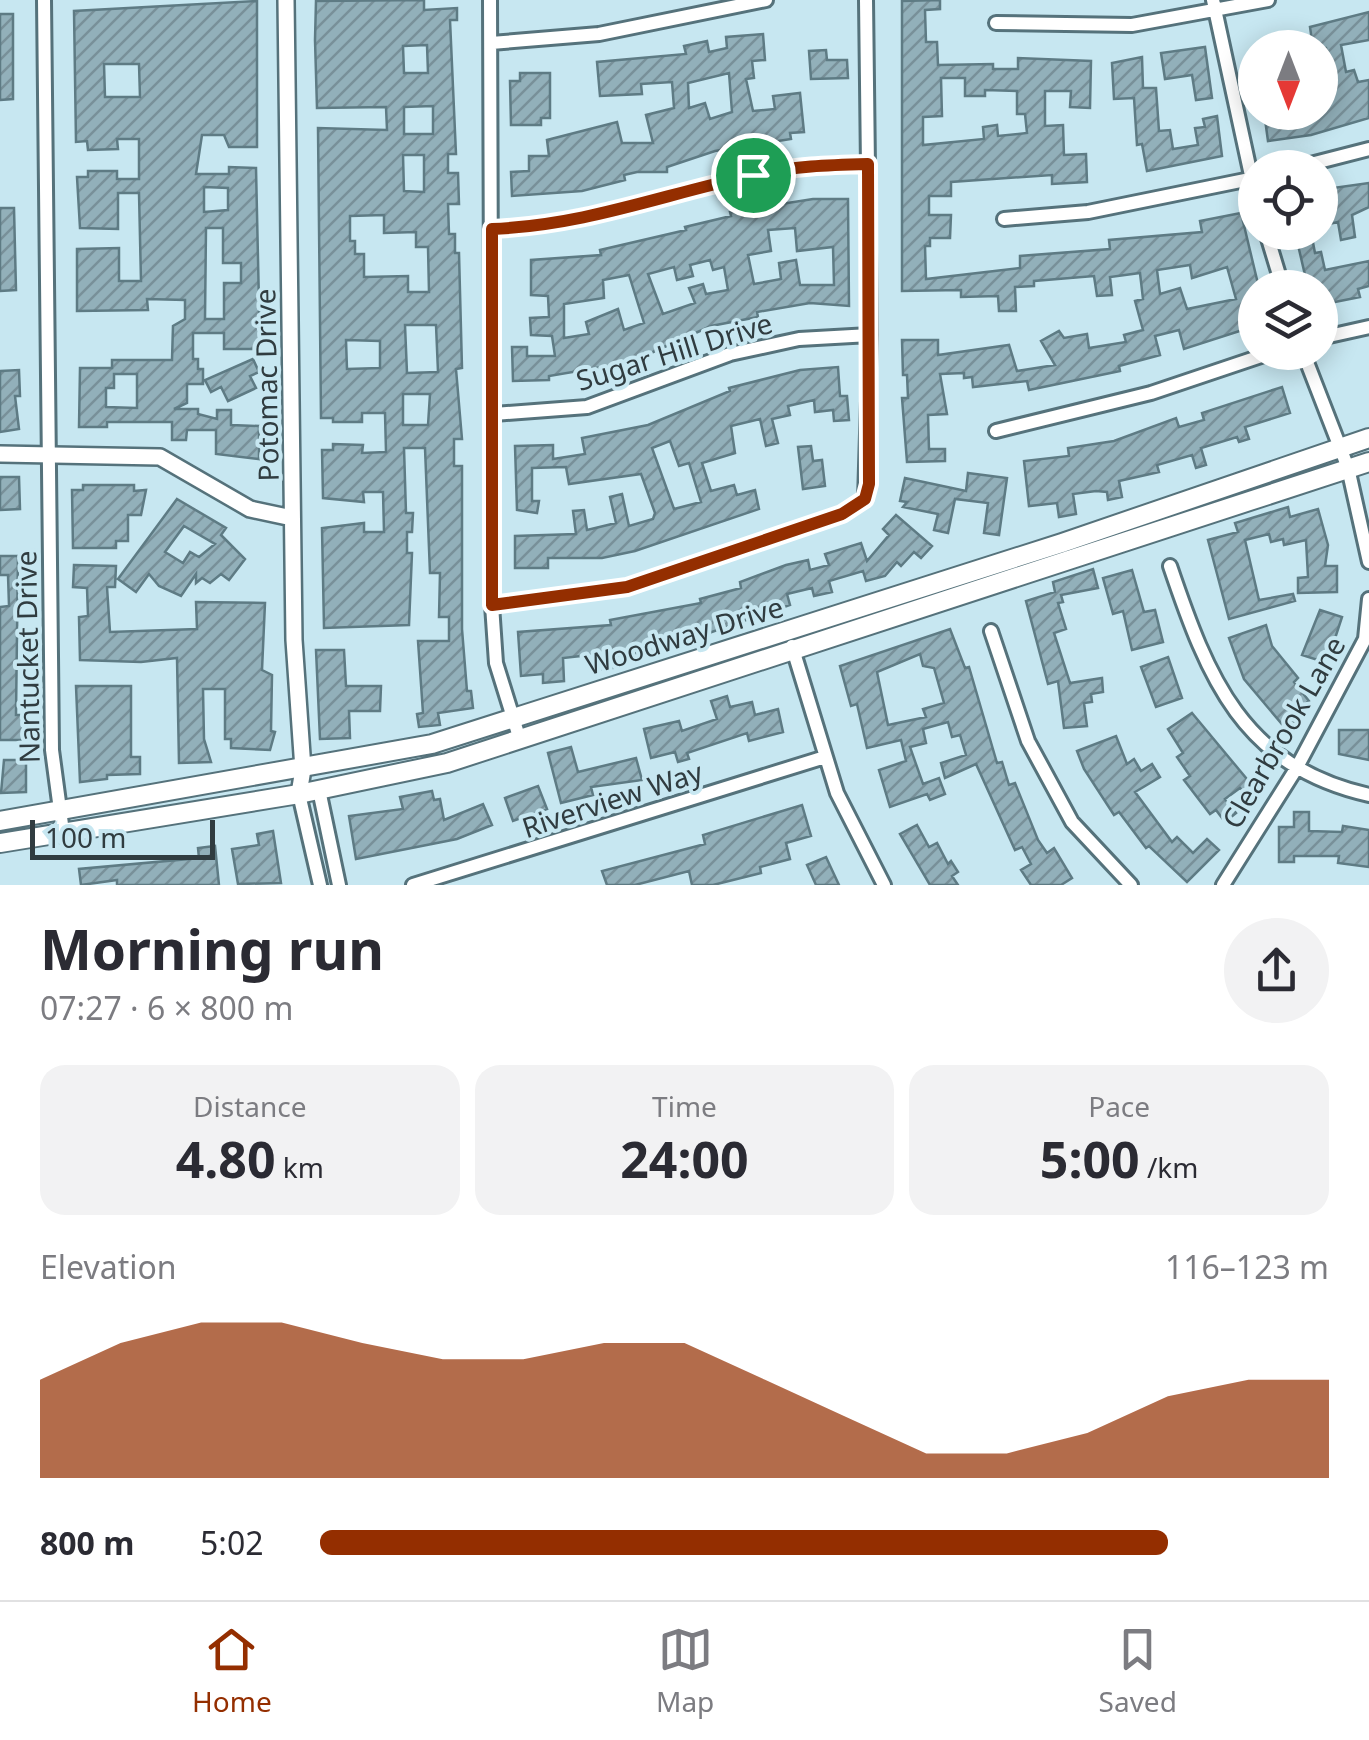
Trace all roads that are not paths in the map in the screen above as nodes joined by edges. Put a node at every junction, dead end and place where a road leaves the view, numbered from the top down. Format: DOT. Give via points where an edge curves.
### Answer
graph roads {
  1 [pos="44,0"];
  2 [pos="286,0"];
  3 [pos="490,0"];
  4 [pos="766,0"];
  5 [pos="866,0"];
  6 [pos="1268,0"];
  7 [pos="1214,6"];
  8 [pos="996,23"];
  9 [pos="490,43"];
  10 [pos="1369,149"];
  11 [pos="1247,150"];
  12 [pos="1338,157"];
  13 [pos="868,164"];
  14 [pos="1238,181"];
  15 [pos="1004,219"];
  16 [pos="492,229"];
  17 [pos="1369,326"];
  18 [pos="1338,334"];
  19 [pos="870,335"];
  20 [pos="1238,364"];
  21 [pos="1311,370"];
  22 [pos="494,414"];
  23 [pos="996,431"];
  24 [pos="1369,438"];
  25 [pos="1340,447"];
  26 [pos="50,453"];
  27 [pos="0,454"];
  28 [pos="1369,462"];
  29 [pos="1348,468"];
  30 [pos="292,518"];
  31 [pos="1064,552"];
  32 [pos="1369,562"];
  33 [pos="1170,566"];
  34 [pos="1369,598"];
  35 [pos="492,605"];
  36 [pos="991,632"];
  37 [pos="790,640"];
  38 [pos="513,716"];
  39 [pos="520,740"];
  40 [pos="824,757"];
  41 [pos="1296,768"];
  42 [pos="303,769"];
  43 [pos="319,790"];
  44 [pos="299,794"];
  45 [pos="1369,794"];
  46 [pos="58,812"];
  47 [pos="0,821"];
  48 [pos="63,832"];
  49 [pos="0,843"];
  50 [pos="320,885"];
  51 [pos="339,885"];
  52 [pos="413,885"];
  53 [pos="884,885"];
  54 [pos="1131,885"];
  55 [pos="1223,885"];
  1 -- 26 [label="street, Nantucket Drive"];
  2 -- 30 [label="street, Potomac Drive"];
  3 -- 9 [label="street"];
  4 -- 9 [label="street" via="599,34"];
  5 -- 13 [label="street"];
  6 -- 7 [label="street"];
  7 -- 8 [label="street" via="1100,27"];
  7 -- 11 [label="street"];
  9 -- 16 [label="street"];
  10 -- 12 [label="street"];
  13 -- 16 [label="street" via="787,169 594,218"];
  13 -- 19 [label="street"];
  14 -- 15 [label="street" via="1104,209"];
  16 -- 22 [label="street"];
  17 -- 18 [label="street"];
  19 -- 22 [label="street, Sugar Hill Drive" via="799,339 730,354 587,407"];
  19 -- 35 [label="street" via="865,499 842,514 627,587"];
  20 -- 23 [label="street"];
  21 -- 25 [label="street"];
  22 -- 35 [label="street"];
  24 -- 25 [label="main road, Woodway Drive"];
  25 -- 29 [label="street"];
  25 -- 31 [label="main road, Woodway Drive"];
  26 -- 27 [label="street"];
  26 -- 30 [label="street" via="160,457 250,509"];
  26 -- 46 [label="street, Nantucket Drive"];
  28 -- 29 [label="main road, Woodway Drive"];
  29 -- 31 [label="main road, Woodway Drive"];
  29 -- 32 [label="street"];
  30 -- 42 [label="street, Potomac Drive"];
  31 -- 37 [label="main road, Woodway Drive"];
  33 -- 41 [label="street" via="1223,696 1253,736"];
  34 -- 41 [label="street, Clearbrook Lane" via="1365,639"];
  35 -- 38 [label="street" via="496,664"];
  36 -- 54 [label="street" via="1028,741 1072,822"];
  37 -- 38 [label="main road, Woodway Drive"];
  37 -- 39 [label="main road, Woodway Drive"];
  37 -- 40 [label="street"];
  38 -- 39 [label="street"];
  38 -- 42 [label="main road, Woodway Drive" via="432,744"];
  39 -- 43 [label="main road, Woodway Drive"];
  40 -- 52 [label="street, Riverview Way"];
  40 -- 53 [label="street"];
  41 -- 45 [label="street"];
  41 -- 55 [label="street, Clearbrook Lane"];
  42 -- 43 [label="street"];
  42 -- 44 [label="street, Potomac Drive"];
  42 -- 46 [label="main road, Woodway Drive"];
  43 -- 44 [label="main road, Woodway Drive"];
  43 -- 51 [label="street"];
  44 -- 48 [label="main road, Woodway Drive"];
  44 -- 50 [label="street, Potomac Drive"];
  46 -- 47 [label="main road, Woodway Drive"];
  46 -- 48 [label="street, Nantucket Drive"];
  48 -- 49 [label="main road, Woodway Drive"];
}
